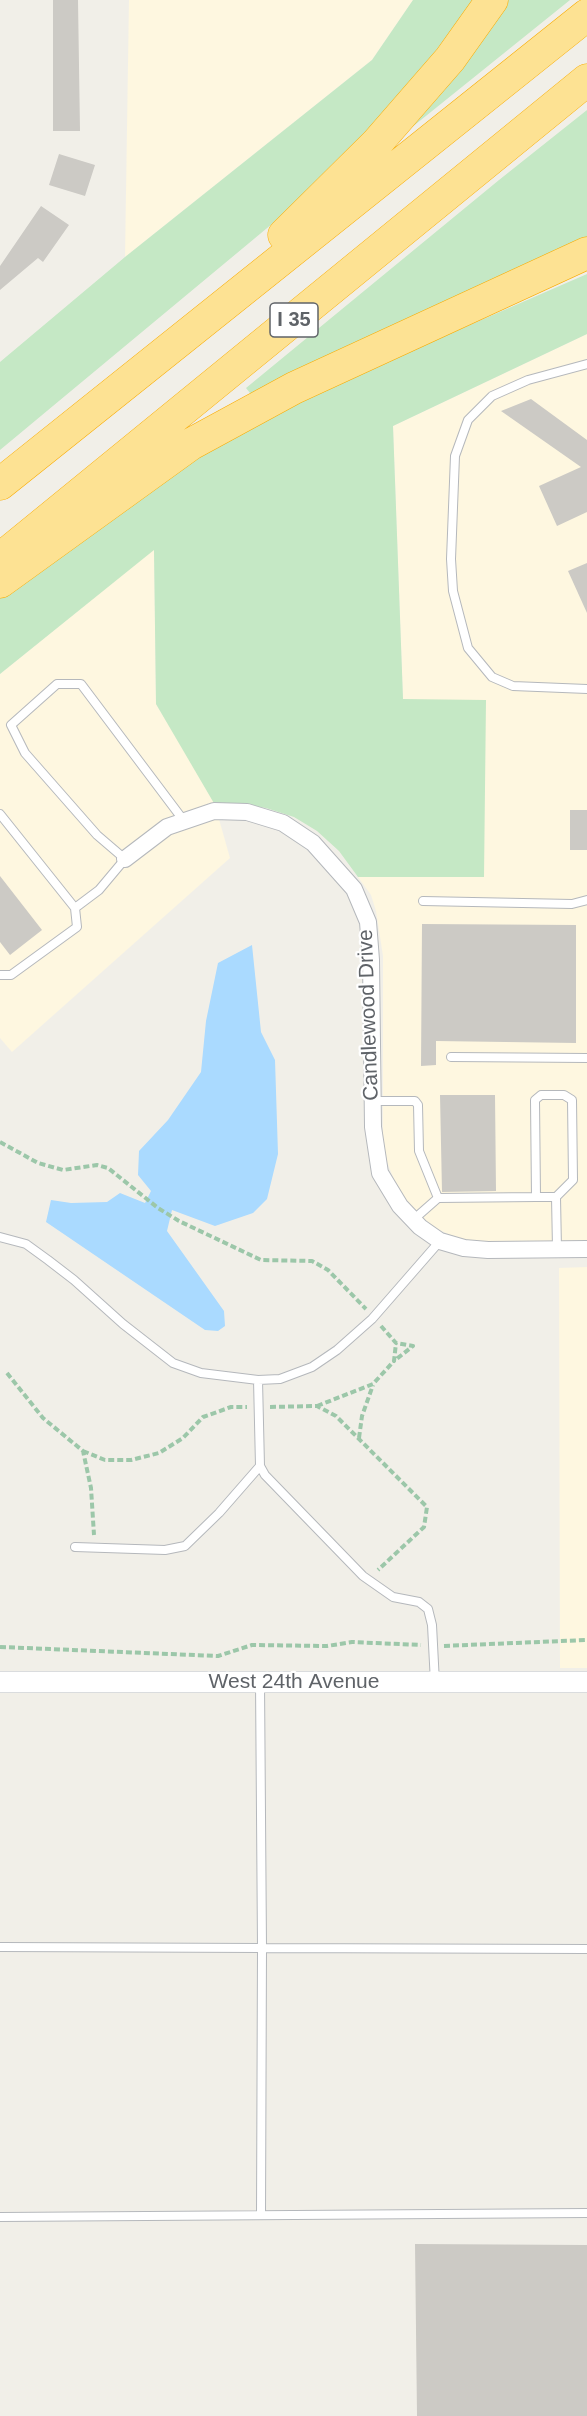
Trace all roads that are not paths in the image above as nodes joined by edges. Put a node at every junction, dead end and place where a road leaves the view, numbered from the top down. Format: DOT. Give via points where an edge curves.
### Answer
graph roads {
  1 [pos="492,0"];
  2 [pos="587,15"];
  3 [pos="587,80"];
  4 [pos="587,253"];
  5 [pos="230,300"];
  6 [pos="587,364"];
  7 [pos="0,484"];
  8 [pos="0,559"];
  9 [pos="0,582"];
  10 [pos="587,689"];
  11 [pos="0,814"];
  12 [pos="184,821"];
  13 [pos="125,859"];
  14 [pos="587,900"];
  15 [pos="423,901"];
  16 [pos="75,908"];
  17 [pos="0,975"];
  18 [pos="451,1057"];
  19 [pos="587,1058"];
  20 [pos="371,1101"];
  21 [pos="536,1197"];
  22 [pos="556,1197"];
  23 [pos="438,1198"];
  24 [pos="413,1220"];
  25 [pos="0,1237"];
  26 [pos="440,1241"];
  27 [pos="558,1249"];
  28 [pos="587,1249"];
  29 [pos="258,1380"];
  30 [pos="260,1466"];
  31 [pos="75,1547"];
  32 [pos="260,1681"];
  33 [pos="0,1682"];
  34 [pos="587,1682"];
  35 [pos="435,1683"];
  36 [pos="0,1947"];
  37 [pos="262,1948"];
  38 [pos="587,1949"];
  39 [pos="587,2213"];
  40 [pos="261,2215"];
  41 [pos="0,2217"];
  1 -- 5 [label="highway" via="450,59 376,144 272,247"];
  2 -- 5 [label="highway, I 35"];
  3 -- 8 [label="highway, I 35"];
  4 -- 9 [label="highway" via="294,388 191,444"];
  5 -- 7 [label="highway, I 35"];
  6 -- 10 [label="lane" via="528,380 492,396 468,420 455,456 451,559 453,591 468,648 492,677 513,686"];
  11 -- 16 [label="lane"];
  12 -- 13 [label="street, Candlewood Drive" via="167,827"];
  12 -- 13 [label="lane" via="81,684 57,684 11,725 25,753 97,835"];
  12 -- 20 [label="street, Candlewood Drive" via="214,811 247,812 283,823 313,843 354,889 368,922"];
  13 -- 16 [label="lane" via="99,890"];
  14 -- 15 [label="lane" via="572,904"];
  16 -- 17 [label="lane" via="77,927 11,975"];
  18 -- 19 [label="lane"];
  20 -- 23 [label="lane" via="415,1101 418,1105 419,1151"];
  20 -- 24 [label="street, Candlewood Drive" via="380,1173"];
  21 -- 22 [label="lane"];
  21 -- 22 [label="lane" via="535,1100 541,1095 564,1095 572,1100 573,1180"];
  21 -- 23 [label="lane"];
  22 -- 27 [label="lane"];
  23 -- 24 [label="lane"];
  24 -- 26 [label="street, Candlewood Drive"];
  25 -- 29 [label="lane" via="26,1244 48,1260 173,1363 201,1373"];
  26 -- 27 [label="street, Candlewood Drive" via="488,1250"];
  26 -- 29 [label="lane" via="373,1317 337,1350 312,1367 280,1379"];
  27 -- 28 [label="street, Candlewood Drive"];
  29 -- 30 [label="lane"];
  30 -- 31 [label="lane" via="185,1546 165,1550"];
  30 -- 35 [label="lane" via="368,1579 393,1597 419,1602 428,1609"];
  32 -- 33 [label="street, West 24th Avenue"];
  32 -- 35 [label="street, West 24th Avenue"];
  32 -- 37 [label="lane"];
  34 -- 35 [label="street, West 24th Avenue"];
  36 -- 37 [label="lane"];
  37 -- 38 [label="lane"];
  37 -- 40 [label="lane"];
  39 -- 40 [label="lane"];
  40 -- 41 [label="lane"];
}
